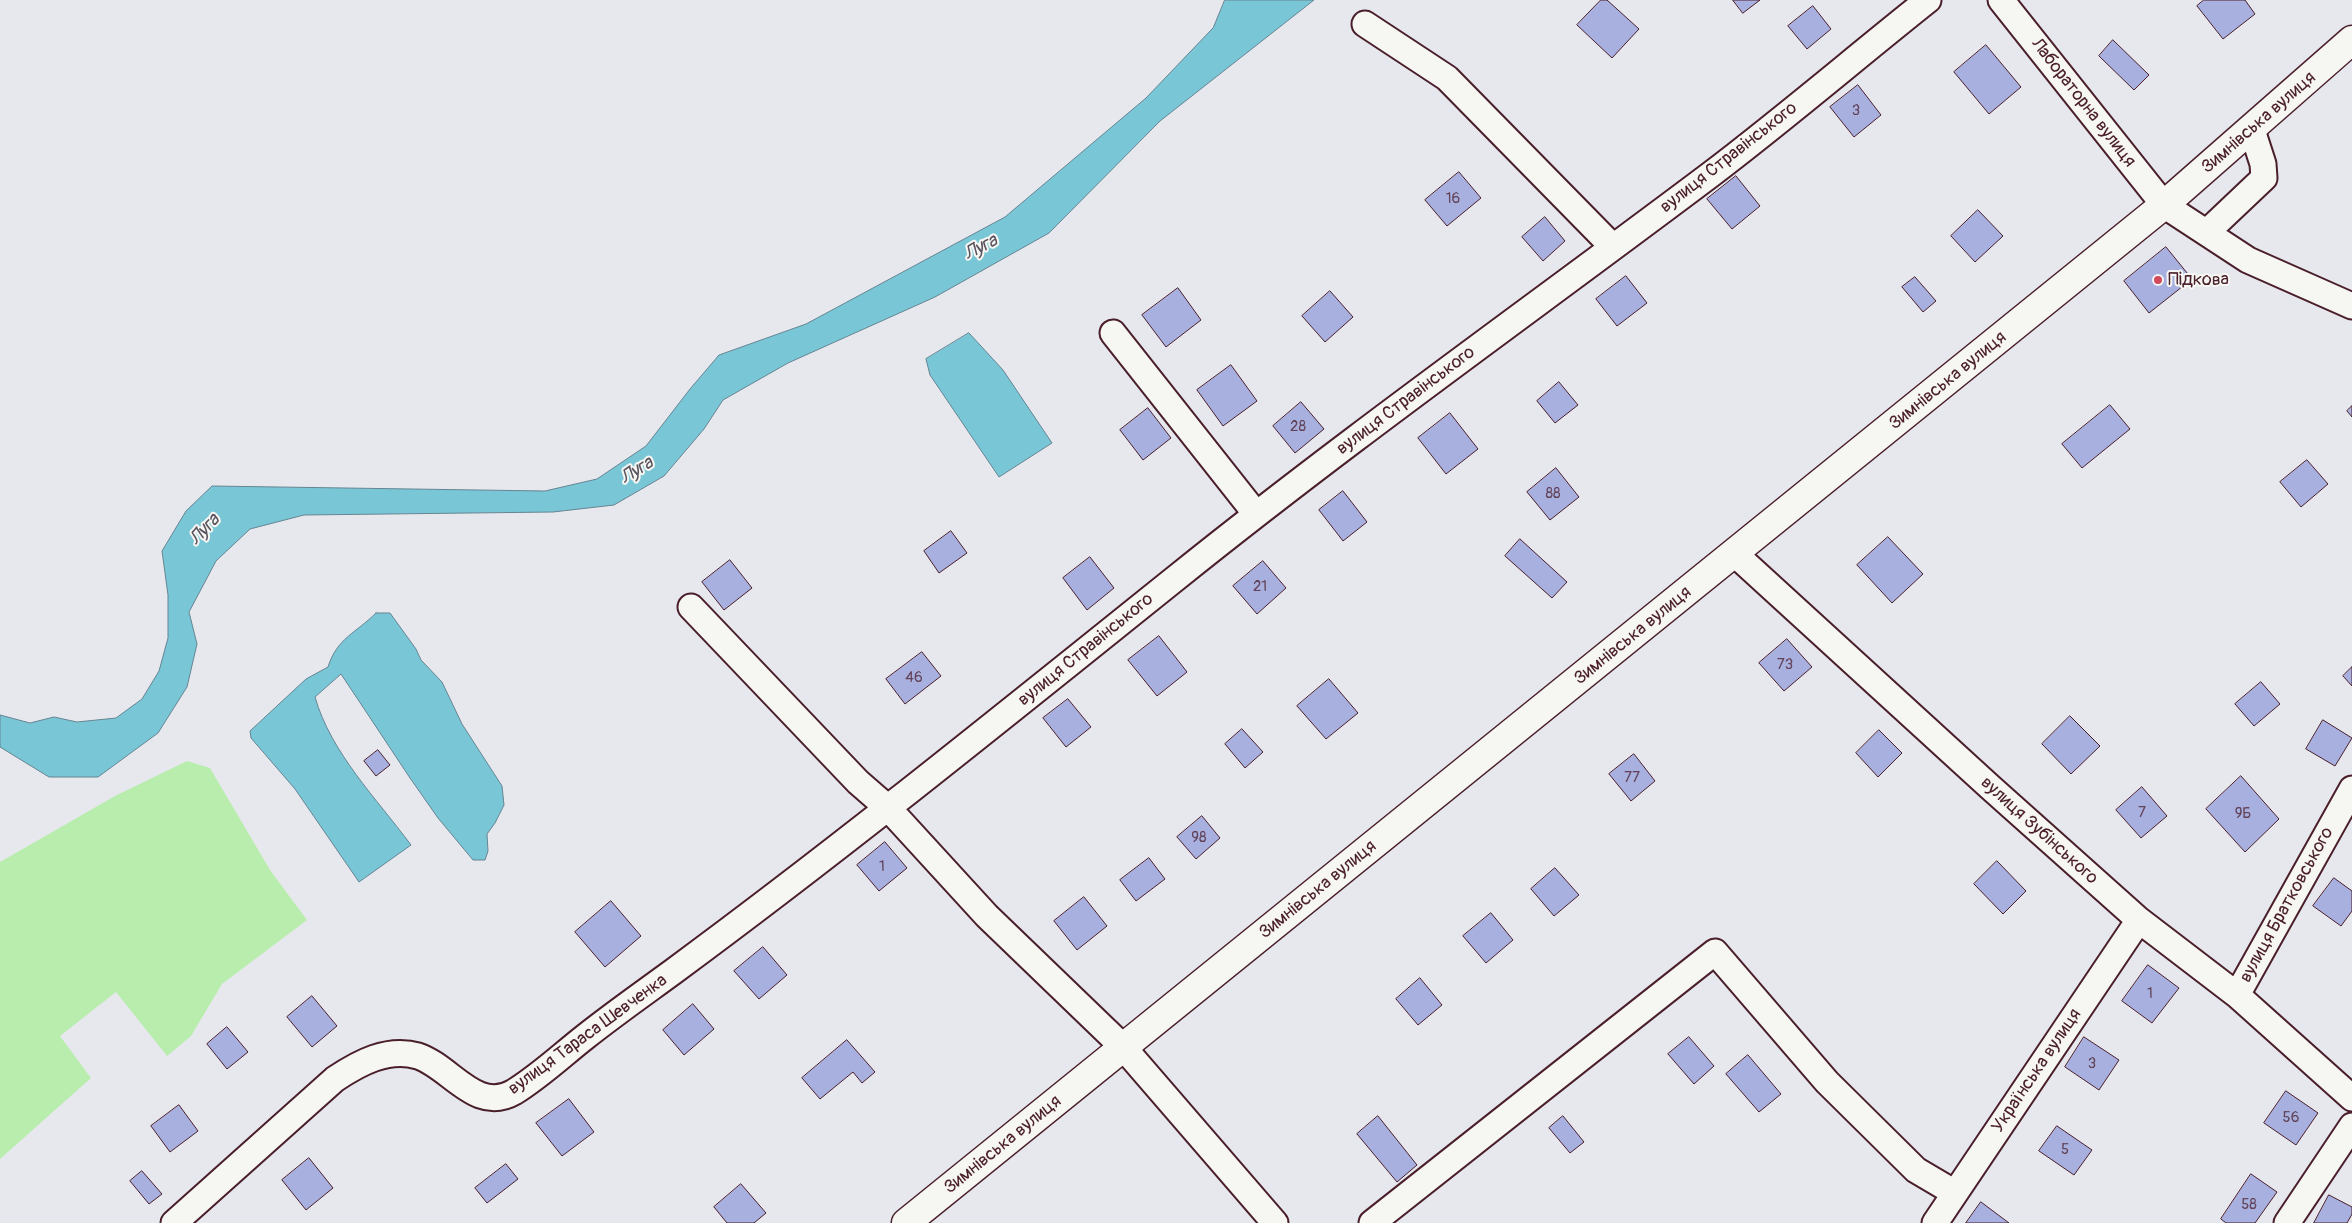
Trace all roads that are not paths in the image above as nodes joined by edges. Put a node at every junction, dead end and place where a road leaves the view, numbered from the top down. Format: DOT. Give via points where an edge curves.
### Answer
graph roads {
  1 [pos="1928,0"];
  2 [pos="2001,0"];
  3 [pos="1366,24"];
  4 [pos="2352,40"];
  5 [pos="2252,130"];
  6 [pos="2164,205"];
  7 [pos="2206,232"];
  8 [pos="1613,247"];
  9 [pos="2352,306"];
  10 [pos="1113,333"];
  11 [pos="1256,514"];
  12 [pos="1735,554"];
  13 [pos="691,607"];
  14 [pos="2352,789"];
  15 [pos="881,814"];
  16 [pos="2139,920"];
  17 [pos="2237,995"];
  18 [pos="1123,1047"];
  19 [pos="2352,1098"];
  20 [pos="2352,1126"];
  21 [pos="1955,1193"];
  22 [pos="174,1223"];
  23 [pos="906,1223"];
  24 [pos="1275,1223"];
  25 [pos="1372,1223"];
  26 [pos="1935,1223"];
  27 [pos="2287,1223"];
  1 -- 8 [label="street, вулиця Стравінського" via="1715,171"];
  2 -- 6 [label="street, Лабораторна вулиця"];
  3 -- 8 [label="street" via="1448,78"];
  4 -- 5 [label="main road, Зимнівська вулиця"];
  5 -- 6 [label="main road, Зимнівська вулиця"];
  5 -- 7 [label="street" via="2264,164 2264,178"];
  6 -- 7 [label="street, Лабораторна вулиця"];
  6 -- 12 [label="main road, Зимнівська вулиця"];
  7 -- 9 [label="street, Лабораторна вулиця" via="2248,260"];
  8 -- 11 [label="street, вулиця Стравінського"];
  10 -- 11 [label="street"];
  11 -- 15 [label="street, вулиця Стравінського"];
  12 -- 16 [label="street, вулиця Зубінського"];
  12 -- 18 [label="main road, Зимнівська вулиця"];
  13 -- 15 [label="street" via="852,775"];
  14 -- 17 [label="street, вулиця Братковського"];
  15 -- 18 [label="street"];
  15 -- 22 [label="street, вулиця Тараса Шевченка" via="507,1096 487,1098 463,1087 442,1069 416,1056 392,1054 364,1060 335,1079"];
  16 -- 17 [label="street, вулиця Зубінського"];
  16 -- 21 [label="street, Українська вулиця"];
  17 -- 19 [label="street, вулиця Зубінського"];
  18 -- 23 [label="main road, Зимнівська вулиця"];
  18 -- 24 [label="street"];
  20 -- 27 [label="street"];
  21 -- 25 [label="street" via="1916,1170 1827,1082 1715,952"];
  21 -- 26 [label="street, Українська вулиця"];
}
